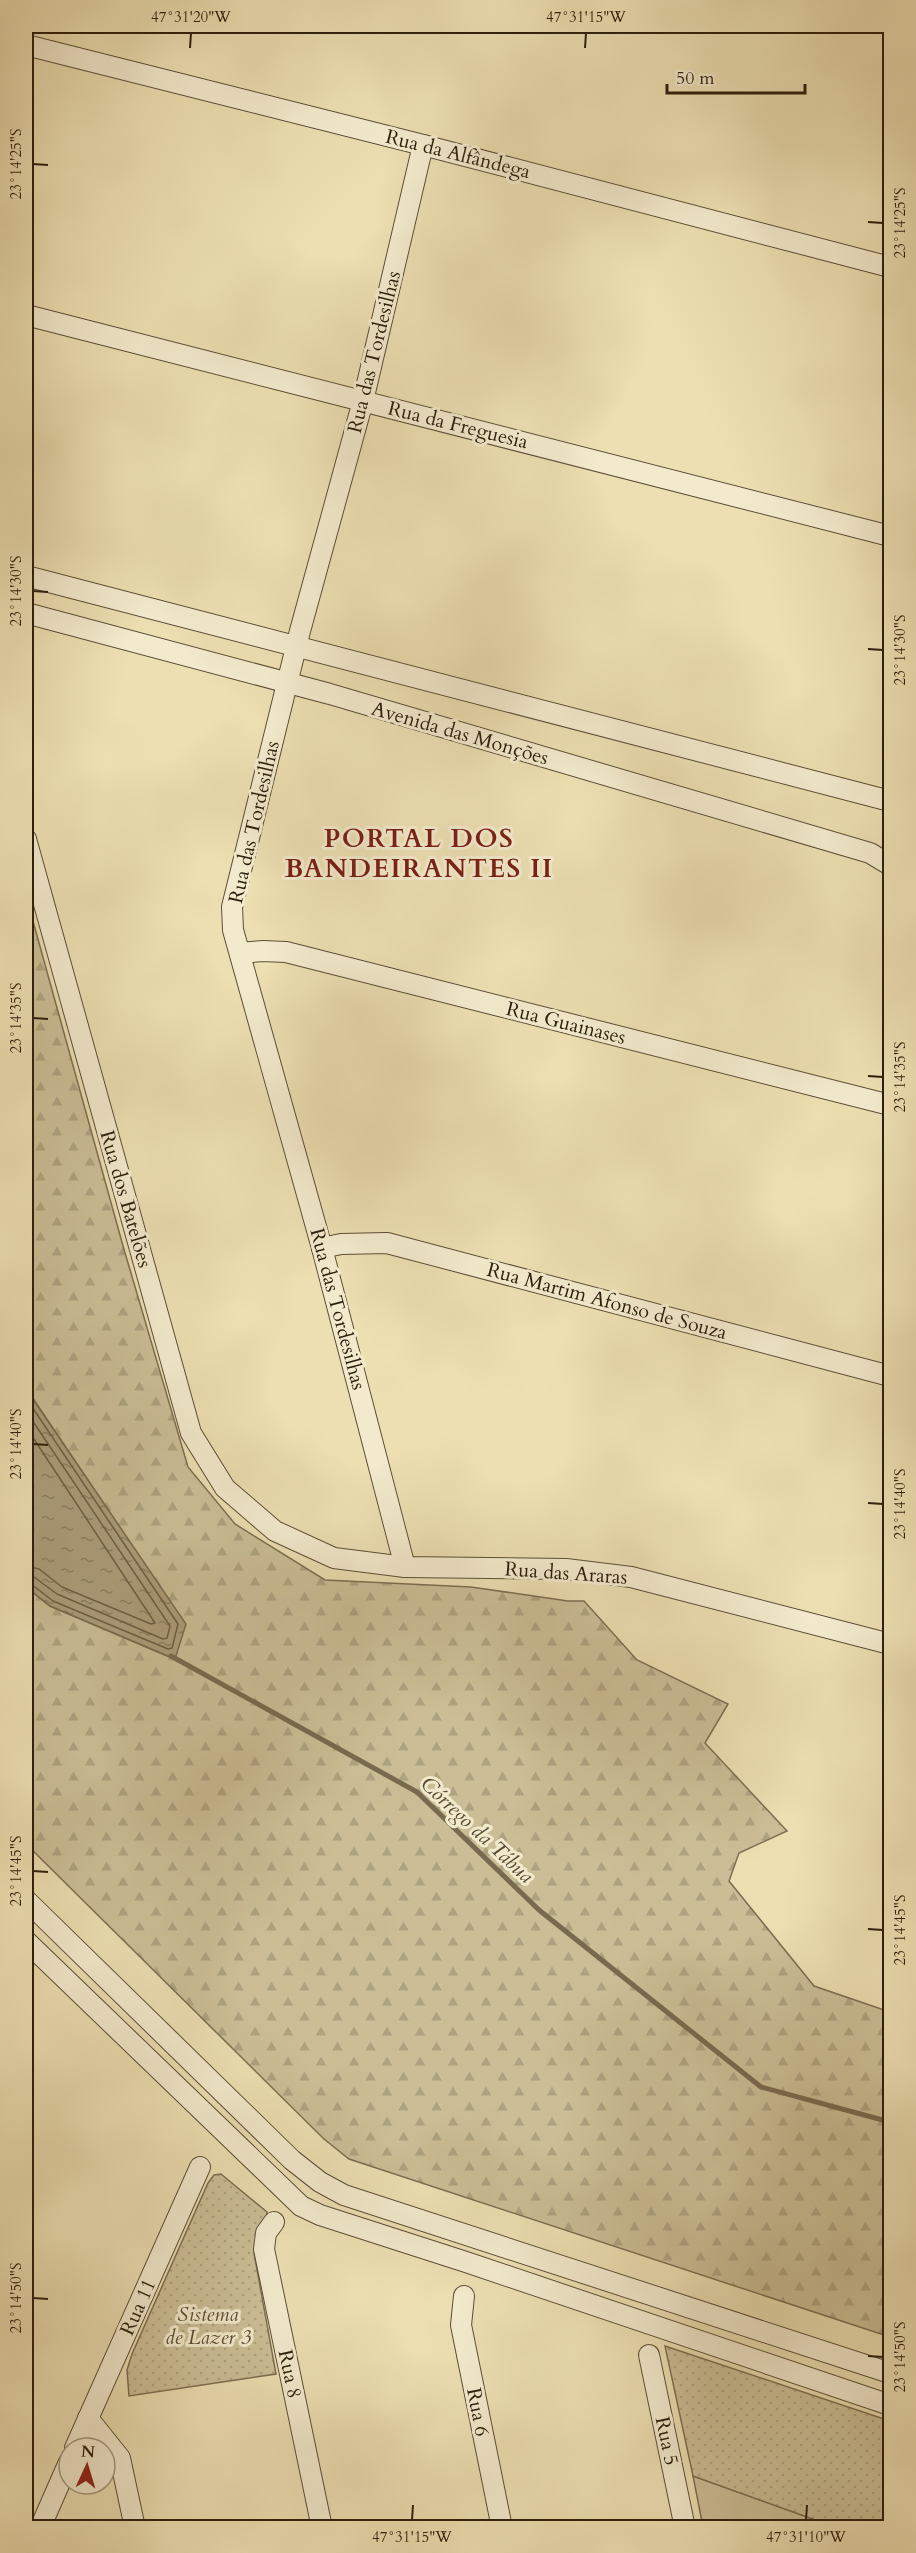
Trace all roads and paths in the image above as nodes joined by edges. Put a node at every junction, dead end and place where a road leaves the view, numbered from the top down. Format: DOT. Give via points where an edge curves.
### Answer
graph roads {
  1 [pos="26,45"];
  2 [pos="423,145"];
  3 [pos="891,267"];
  4 [pos="26,315"];
  5 [pos="363,401"];
  6 [pos="891,536"];
  7 [pos="26,576"];
  8 [pos="26,613"];
  9 [pos="296,646"];
  10 [pos="287,683"];
  11 [pos="891,801"];
  12 [pos="26,839"];
  13 [pos="891,866"];
  14 [pos="240,953"];
  15 [pos="891,1105"];
  16 [pos="322,1248"];
  17 [pos="891,1376"];
  18 [pos="275,1531"];
  19 [pos="405,1567"];
  20 [pos="891,1644"];
  21 [pos="26,1900"];
  22 [pos="26,1941"];
  23 [pos="200,2167"];
  24 [pos="274,2222"];
  25 [pos="476,2237"];
  26 [pos="466,2262"];
  27 [pos="464,2296"];
  28 [pos="649,2355"];
  29 [pos="891,2373"];
  30 [pos="891,2405"];
  31 [pos="88,2418"];
  32 [pos="80,2436"];
  33 [pos="57,2489"];
  34 [pos="40,2528"];
  35 [pos="135,2528"];
  36 [pos="322,2528"];
  37 [pos="502,2528"];
  38 [pos="684,2528"];
  1 -- 2 [label="street, Rua da Alfândega"];
  2 -- 3 [label="street, Rua da Alfândega"];
  2 -- 5 [label="street, Rua das Tordesilhas"];
  4 -- 5 [label="street, Rua da Freguesia"];
  5 -- 6 [label="street, Rua da Freguesia"];
  5 -- 9 [label="street, Rua das Tordesilhas"];
  7 -- 9 [label="street, Avenida das Monções"];
  8 -- 10 [label="street, Avenida das Monções"];
  9 -- 10 [label="street, Rua das Tordesilhas"];
  9 -- 11 [label="street, Avenida das Monções"];
  10 -- 13 [label="street, Avenida das Monções" via="870,853"];
  10 -- 14 [label="street, Rua das Tordesilhas" via="232,907"];
  12 -- 18 [label="street, Rua dos Batelões" via="191,1433 225,1488"];
  14 -- 15 [label="street, Rua Guainases" via="286,952"];
  14 -- 16 [label="street, Rua das Tordesilhas"];
  16 -- 17 [label="street, Rua Martim Afonso de Souza" via="387,1243"];
  16 -- 19 [label="street, Rua das Tordesilhas"];
  18 -- 19 [label="street, Rua das Araras" via="334,1558"];
  19 -- 20 [label="street, Rua das Araras" via="566,1569 620,1575"];
  21 -- 25 [label="street" via="292,2160 320,2182 344,2195"];
  22 -- 26 [label="street" via="301,2206"];
  23 -- 31 [label="street, Rua 11"];
  24 -- 36 [label="street, Rua 8" via="266,2234 264,2249"];
  25 -- 26 [label="street"];
  25 -- 29 [label="street"];
  26 -- 30 [label="street"];
  27 -- 37 [label="street, Rua 6" via="461,2325"];
  28 -- 38 [label="street, Rua 5"];
  31 -- 32 [label="street, Rua 11"];
  31 -- 35 [label="street" via="120,2458"];
  33 -- 34 [label="street"];
}
